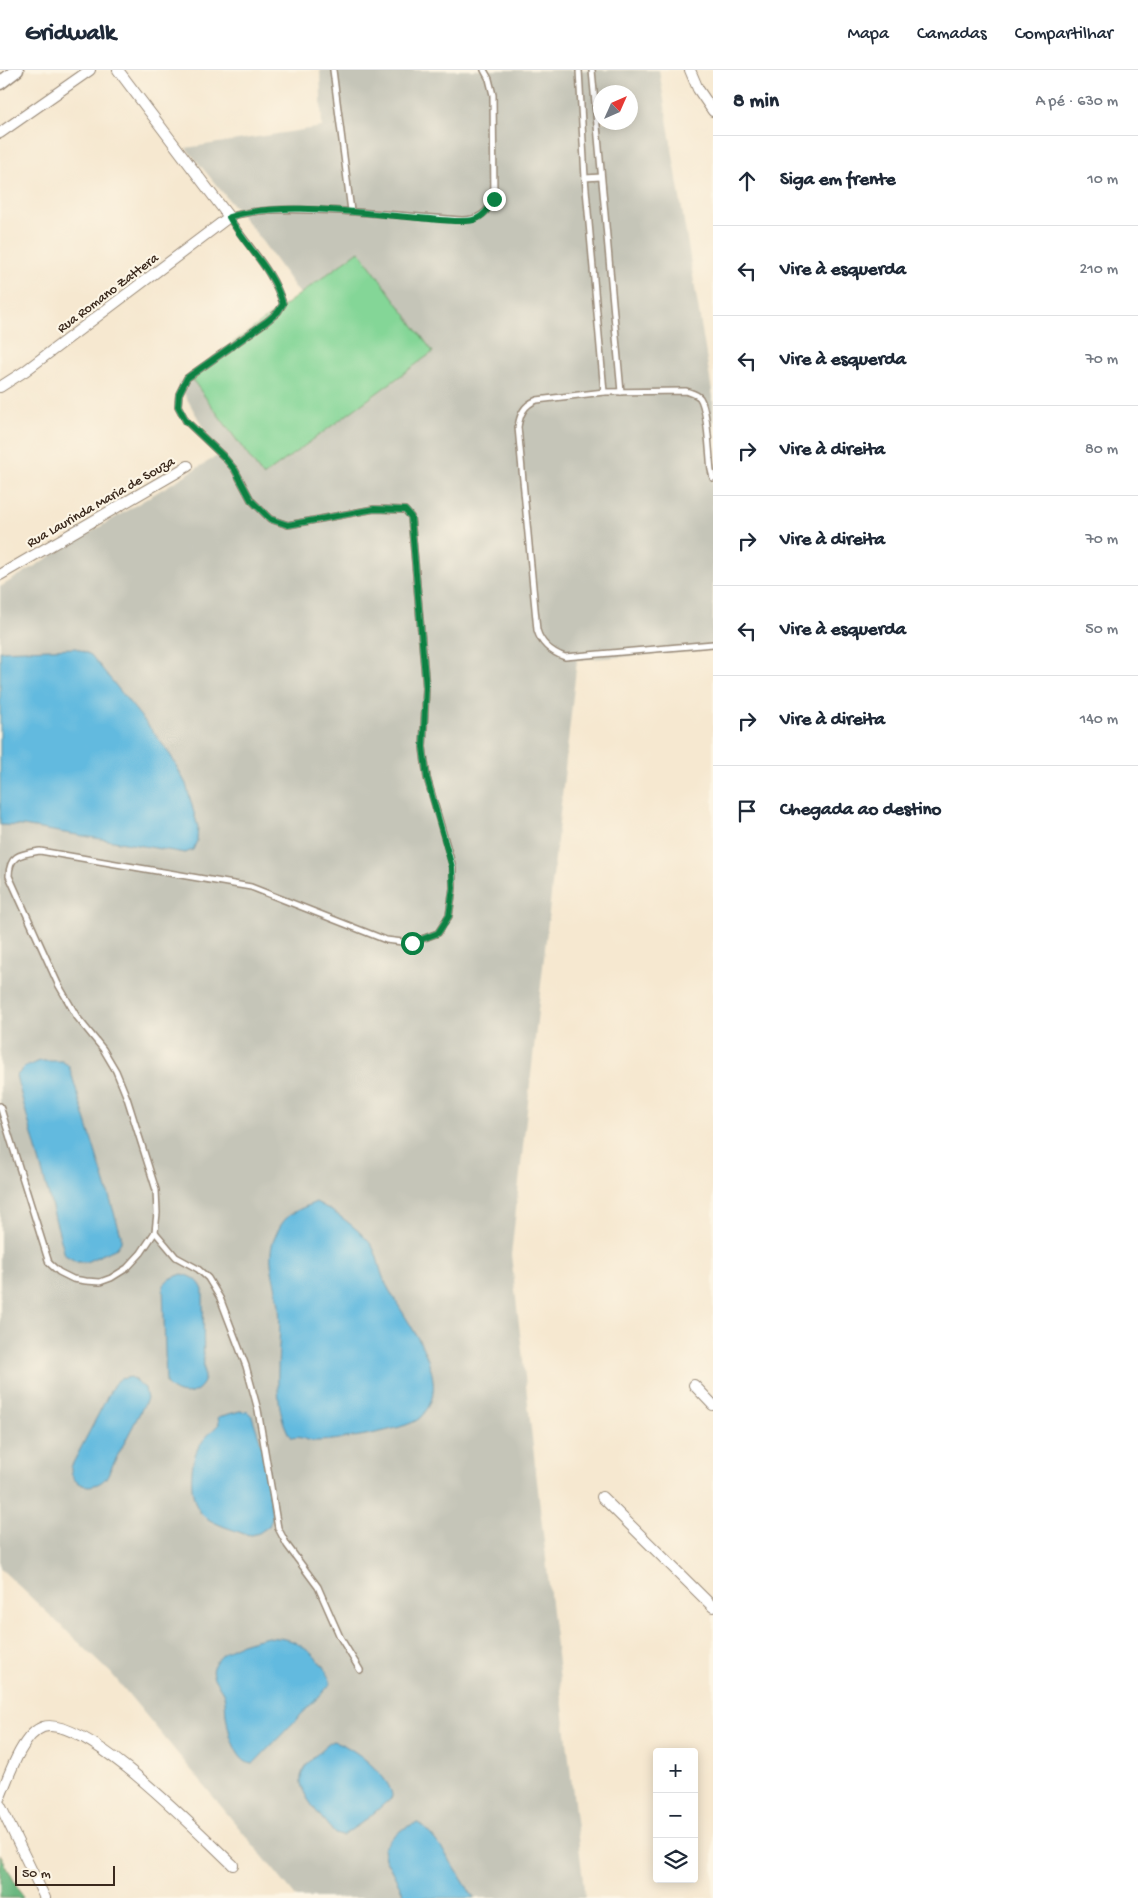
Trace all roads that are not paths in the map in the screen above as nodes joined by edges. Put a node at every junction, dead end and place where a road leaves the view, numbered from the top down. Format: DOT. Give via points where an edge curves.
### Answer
graph roads {
  1 [pos="17,70"];
  2 [pos="90,70"];
  3 [pos="118,70"];
  4 [pos="333,70"];
  5 [pos="484,70"];
  6 [pos="579,70"];
  7 [pos="592,70"];
  8 [pos="690,70"];
  9 [pos="0,83"];
  10 [pos="713,110"];
  11 [pos="0,133"];
  12 [pos="601,177"];
  13 [pos="585,178"];
  14 [pos="351,211"];
  15 [pos="229,217"];
  16 [pos="0,387"];
  17 [pos="604,392"];
  18 [pos="621,392"];
  19 [pos="188,466"];
  20 [pos="713,478"];
  21 [pos="0,575"];
  22 [pos="713,644"];
  23 [pos="0,1106"];
  24 [pos="155,1232"];
  25 [pos="694,1386"];
  26 [pos="713,1404"];
  27 [pos="602,1497"];
  28 [pos="713,1608"];
  29 [pos="360,1670"];
  30 [pos="0,1797"];
  31 [pos="0,1804"];
  32 [pos="233,1865"];
  33 [pos="45,1898"];
  1 -- 9 [label="street"];
  2 -- 11 [label="street"];
  3 -- 15 [label="street"];
  4 -- 14 [label="lane"];
  5 -- 14 [label="lane" via="492,95 494,199 489,208 478,218 462,220"];
  6 -- 13 [label="lane"];
  7 -- 12 [label="lane"];
  8 -- 10 [label="street" via="698,89"];
  12 -- 13 [label="lane"];
  12 -- 18 [label="lane"];
  13 -- 17 [label="lane"];
  14 -- 15 [label="lane" via="246,212"];
  15 -- 16 [label="street, Rua Romano Zattera"];
  15 -- 24 [label="lane" via="271,274 283,304 266,322 187,378 179,394 178,406 186,421 235,470 251,500 270,519 288,525 374,509 405,510 411,517 426,688 423,747 427,778 452,867 453,888 449,916 438,933 412,943 386,940 251,887 40,851 22,854 12,861 9,876 58,984 77,1017 104,1049 127,1098 156,1190"];
  17 -- 18 [label="lane"];
  17 -- 22 [label="lane" via="537,400 528,404 520,416 518,427 539,637 551,652 565,657"];
  18 -- 20 [label="lane" via="686,391 696,394 705,412"];
  19 -- 21 [label="street, Rua Laurinda Maria de Souza"];
  23 -- 24 [label="lane" via="49,1263 59,1272 86,1281 100,1282 111,1278 127,1268"];
  24 -- 29 [label="lane" via="176,1257 208,1278 220,1298 246,1366 258,1410 278,1528 318,1587 340,1637"];
  25 -- 26 [label="street"];
  27 -- 28 [label="street"];
  30 -- 32 [label="street" via="20,1751 31,1736 43,1727 58,1726 80,1734 120,1760"];
  31 -- 33 [label="street"];
}
